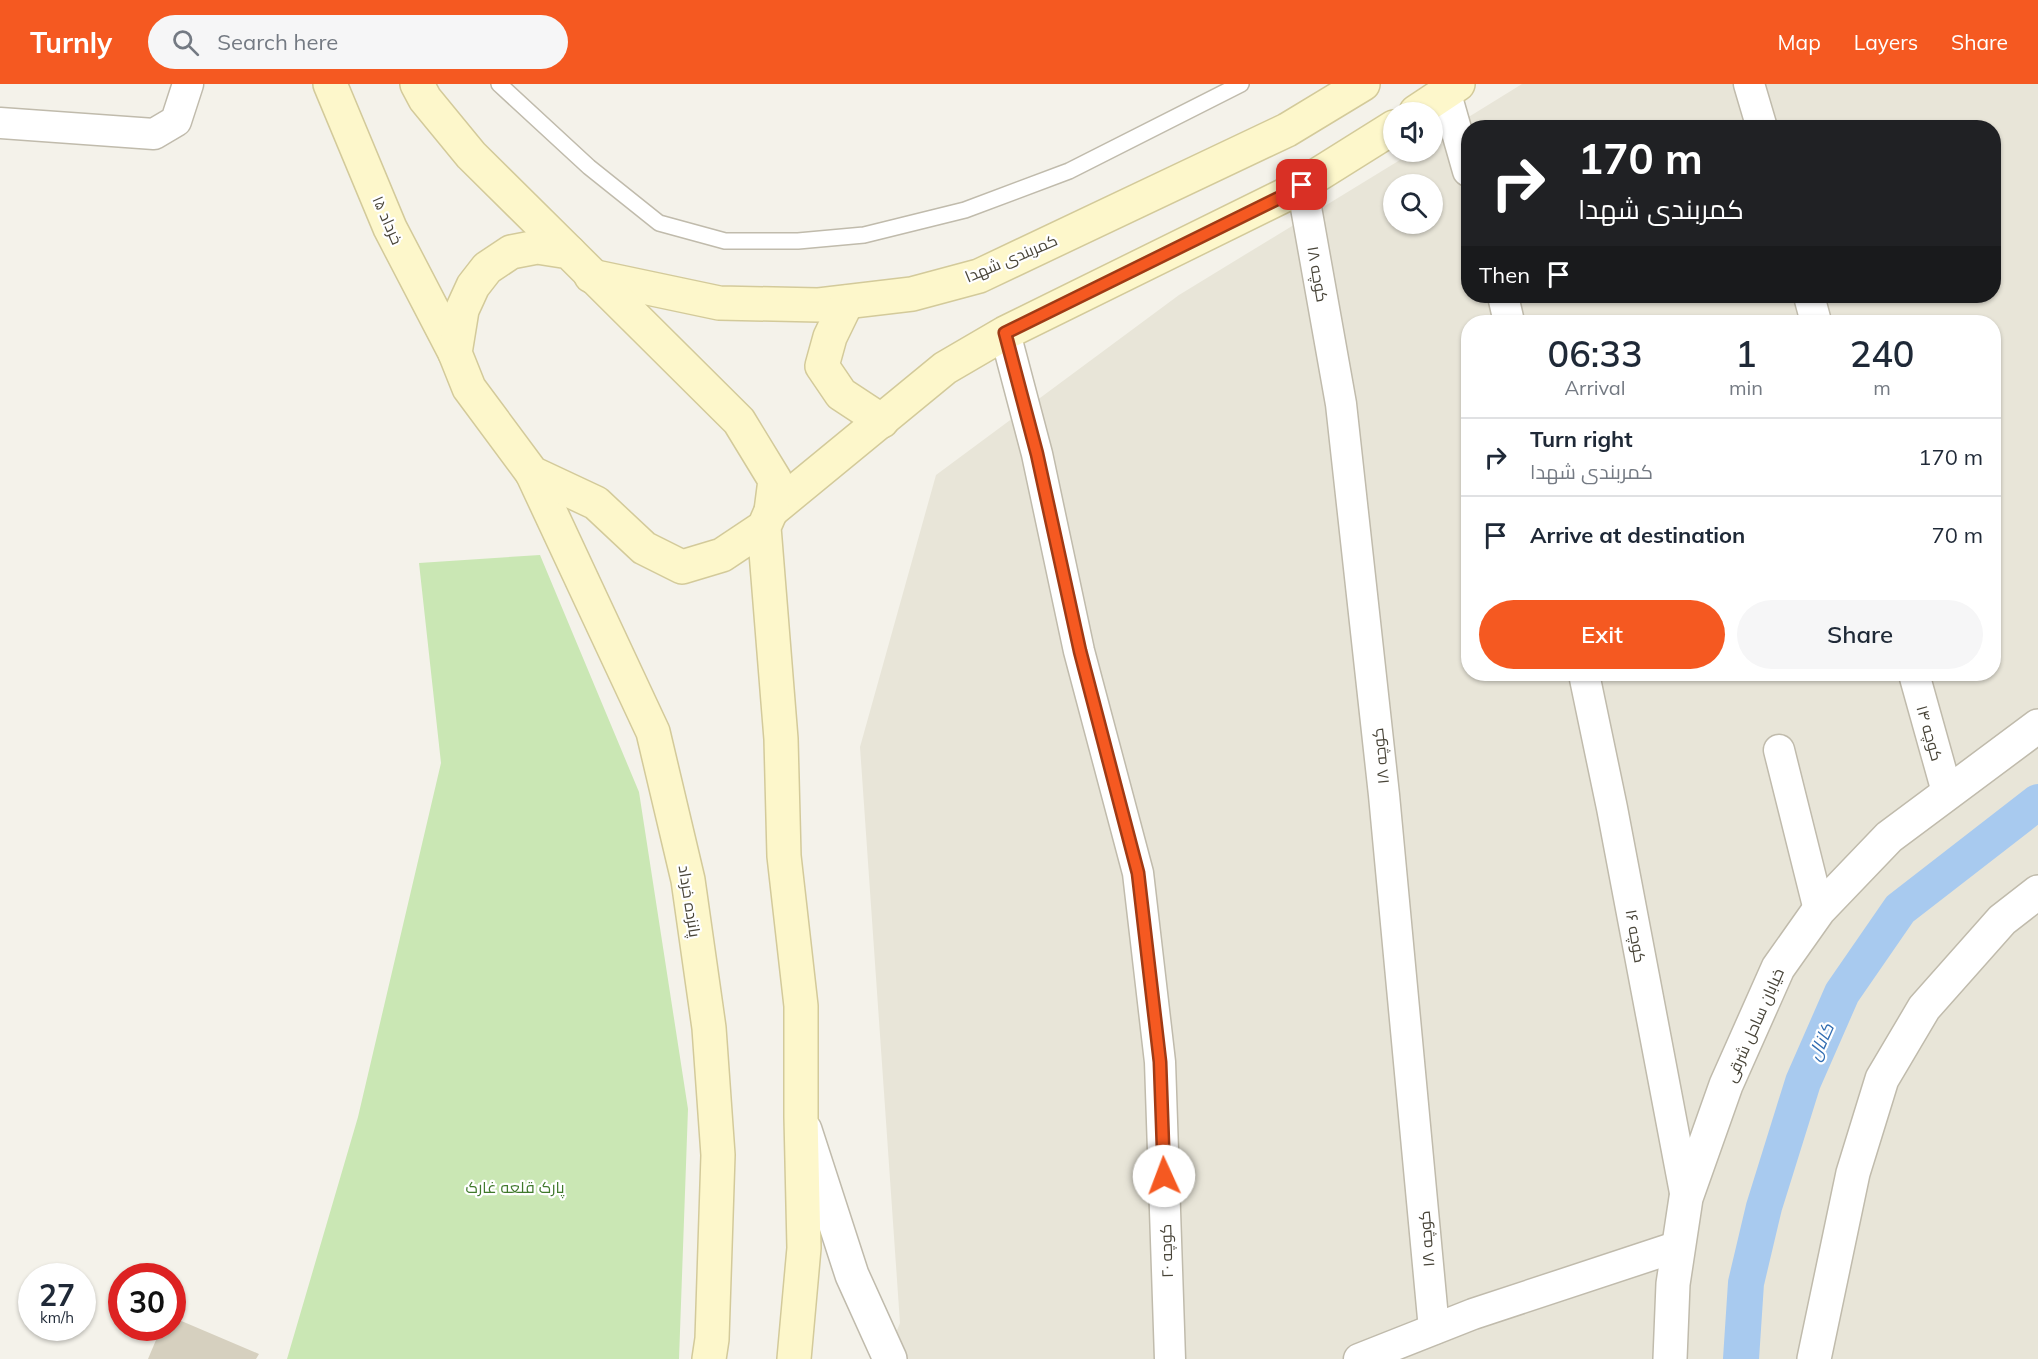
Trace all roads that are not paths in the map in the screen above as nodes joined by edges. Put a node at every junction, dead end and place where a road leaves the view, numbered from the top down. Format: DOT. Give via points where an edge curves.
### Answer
graph roads {
  1 [pos="188,84"];
  2 [pos="330,84"];
  3 [pos="417,84"];
  4 [pos="499,84"];
  5 [pos="1241,84"];
  6 [pos="1364,84"];
  7 [pos="1749,84"];
  8 [pos="1452,89"];
  9 [pos="1432,102"];
  10 [pos="1760,120"];
  11 [pos="0,123"];
  12 [pos="1383,134"];
  13 [pos="1461,135"];
  14 [pos="1302,185"];
  15 [pos="569,252"];
  16 [pos="591,276"];
  17 [pos="847,302"];
  18 [pos="1005,333"];
  19 [pos="454,352"];
  20 [pos="882,421"];
  21 [pos="532,473"];
  22 [pos="768,519"];
  23 [pos="1585,681"];
  24 [pos="1916,681"];
  25 [pos="2038,726"];
  26 [pos="1779,750"];
  27 [pos="1947,792"];
  28 [pos="2038,892"];
  29 [pos="1819,910"];
  30 [pos="801,1117"];
  31 [pos="1686,1198"];
  32 [pos="1679,1246"];
  33 [pos="1434,1329"];
  34 [pos="709,1359"];
  35 [pos="794,1359"];
  36 [pos="890,1359"];
  37 [pos="1170,1359"];
  38 [pos="1359,1359"];
  39 [pos="1670,1359"];
  40 [pos="1814,1359"];
  1 -- 11 [label="street" via="176,122 154,134"];
  2 -- 19 [label="main road, ۱۵ خرداد" via="390,228"];
  3 -- 15 [label="main road" via="471,155"];
  4 -- 5 [label="lane" via="589,167 659,223 725,241 798,241 864,235 965,210 1069,171"];
  6 -- 17 [label="main road, کمربندی شهدا" via="1287,130 979,276 912,294"];
  7 -- 10 [label="street"];
  8 -- 9 [label="main road"];
  8 -- 13 [label="street"];
  12 -- 14 [label="main road"];
  14 -- 18 [label="main road"];
  14 -- 33 [label="street, کوچه ۱۸" via="1342,416 1384,795"];
  15 -- 16 [label="main road"];
  15 -- 19 [label="main road" via="537,247 511,252 487,267 472,286 462,310"];
  16 -- 17 [label="main road, کمربندی شهدا" via="718,303"];
  16 -- 22 [label="main road" via="739,421 776,480"];
  17 -- 20 [label="main road" via="830,337 822,366 841,394"];
  18 -- 20 [label="main road" via="945,368"];
  18 -- 37 [label="street, کوچه ۲۰" via="1037,454 1080,651 1138,873 1160,1062"];
  19 -- 21 [label="main road, ۱۵ خرداد" via="469,388"];
  20 -- 22 [label="main road"];
  21 -- 22 [label="main road" via="596,503 644,548 682,567 722,555"];
  21 -- 34 [label="main road, پانزده خرداد" via="653,732 688,880 709,1028 718,1155"];
  22 -- 30 [label="main road" via="781,738 783,856 801,1006"];
  23 -- 31 [label="street, کوچه ۱۶"];
  24 -- 27 [label="street, کوچه ۱۴"];
  25 -- 27 [label="street, خیابان ساحل شرقی"];
  26 -- 29 [label="street"];
  27 -- 29 [label="street, خیابان ساحل شرقی" via="1889,837"];
  28 -- 40 [label="street" via="2002,920 1924,1008 1882,1079 1853,1173"];
  29 -- 31 [label="street, خیابان ساحل شرقی" via="1778,968 1726,1085"];
  30 -- 35 [label="main road" via="804,1248"];
  30 -- 36 [label="street" via="852,1275"];
  31 -- 32 [label="street, خیابان ساحل شرقی"];
  32 -- 33 [label="street"];
  32 -- 39 [label="street, خیابان ساحل شرقی"];
  33 -- 38 [label="street"];
}
